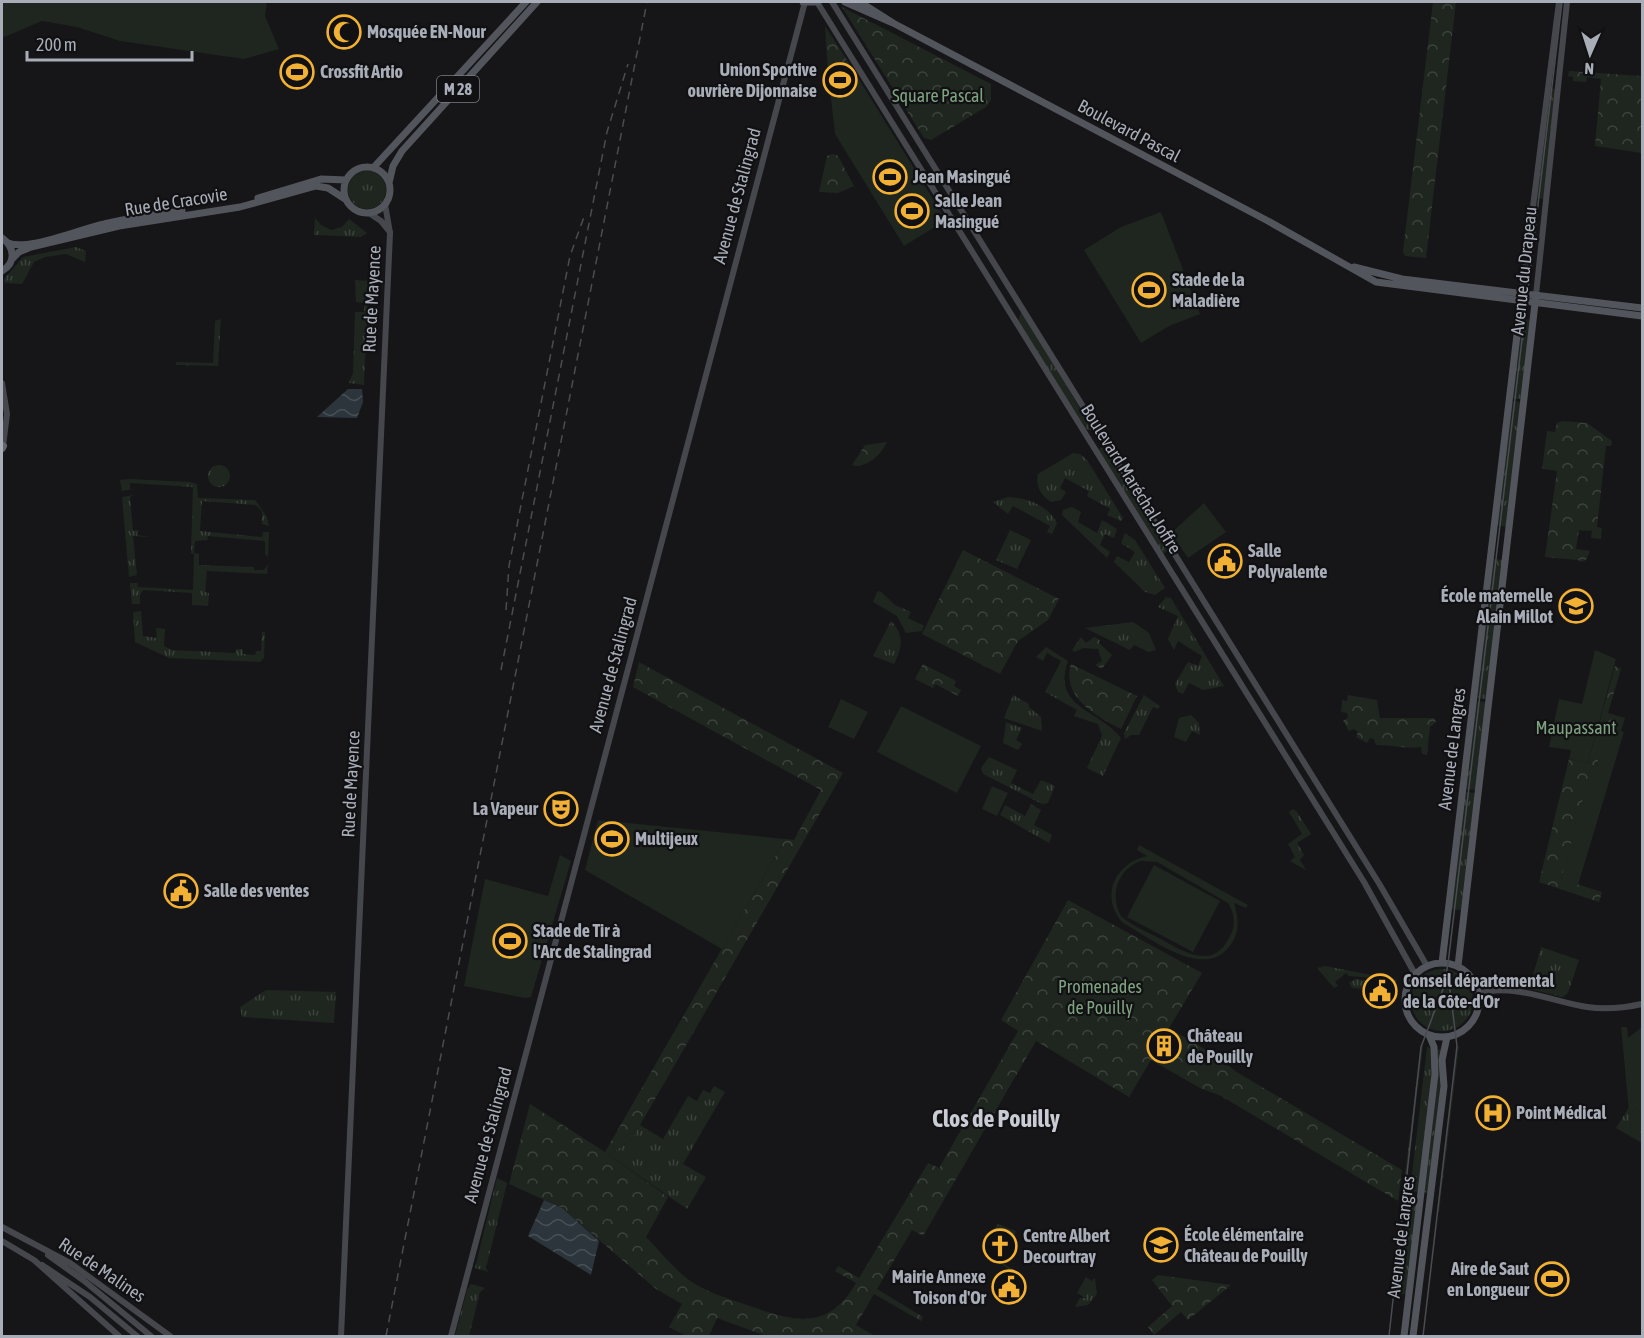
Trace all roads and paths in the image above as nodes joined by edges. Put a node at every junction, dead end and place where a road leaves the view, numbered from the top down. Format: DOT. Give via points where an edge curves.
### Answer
graph roads {
  1 [pos="526,2"];
  2 [pos="537,2"];
  3 [pos="804,2"];
  4 [pos="818,2"];
  5 [pos="832,2"];
  6 [pos="846,2"];
  7 [pos="860,2"];
  8 [pos="1559,2"];
  9 [pos="1567,2"];
  10 [pos="893,23"];
  11 [pos="929,157"];
  12 [pos="918,164"];
  13 [pos="373,168"];
  14 [pos="346,180"];
  15 [pos="389,183"];
  16 [pos="345,199"];
  17 [pos="385,204"];
  18 [pos="369,213"];
  19 [pos="390,233"];
  20 [pos="2,238"];
  21 [pos="8,243"];
  22 [pos="987,251"];
  23 [pos="12,259"];
  24 [pos="2,271"];
  25 [pos="994,286"];
  26 [pos="1536,295"];
  27 [pos="1521,297"];
  28 [pos="1018,299"];
  29 [pos="1536,304"];
  30 [pos="1642,308"];
  31 [pos="1010,313"];
  32 [pos="1642,316"];
  33 [pos="2,383"];
  34 [pos="1100,434"];
  35 [pos="1088,438"];
  36 [pos="2,447"];
  37 [pos="1493,538"];
  38 [pos="1506,544"];
  39 [pos="1173,551"];
  40 [pos="1162,557"];
  41 [pos="1243,665"];
  42 [pos="1237,678"];
  43 [pos="1261,693"];
  44 [pos="1248,696"];
  45 [pos="1380,885"];
  46 [pos="1369,891"];
  47 [pos="1442,963"];
  48 [pos="1427,966"];
  49 [pos="1458,966"];
  50 [pos="1415,974"];
  51 [pos="1473,981"];
  52 [pos="1516,993"];
  53 [pos="1478,994"];
  54 [pos="1642,1004"];
  55 [pos="1430,1035"];
  56 [pos="1447,1037"];
  57 [pos="2,1227"];
  58 [pos="14,1233"];
  59 [pos="2,1240"];
  60 [pos="34,1260"];
  61 [pos="119,1336"];
  62 [pos="137,1336"];
  63 [pos="151,1336"];
  64 [pos="170,1336"];
  65 [pos="341,1336"];
  66 [pos="451,1336"];
  67 [pos="1404,1336"];
  68 [pos="1413,1336"];
  1 -- 13 [label="main road, M 28"];
  2 -- 15 [label="main road, M 28" via="402,151"];
  3 -- 4 [label="main road"];
  3 -- 66 [label="main road, Avenue de Stalingrad"];
  4 -- 12 [label="main road, Boulevard Maréchal Joffre"];
  5 -- 11 [label="main road, Boulevard Maréchal Joffre"];
  6 -- 10 [label="main road, Boulevard Pascal"];
  7 -- 10 [label="main road, Boulevard Pascal"];
  8 -- 27 [label="main road, Avenue du Drapeau"];
  9 -- 26 [label="main road, Avenue du Drapeau"];
  10 -- 27 [label="main road, Boulevard Pascal" via="1376,282"];
  11 -- 12 [label="main road"];
  11 -- 22 [label="main road, Boulevard Maréchal Joffre"];
  12 -- 25 [label="main road, Boulevard Maréchal Joffre"];
  13 -- 14 [label="main road" via="358,169"];
  13 -- 15 [label="main road"];
  14 -- 16 [label="main road"];
  14 -- 21 [label="main road, Rue de Cracovie" via="321,179 247,201 122,220 17,246"];
  15 -- 17 [label="main road"];
  16 -- 18 [label="main road" via="352,208"];
  16 -- 23 [label="main road, Rue de Cracovie" via="328,188 316,186 240,207 111,228 31,247"];
  17 -- 18 [label="main road"];
  17 -- 19 [label="main road, Rue de Mayence"];
  18 -- 19 [label="main road, Rue de Mayence"];
  19 -- 65 [label="main road, Rue de Mayence"];
  20 -- 21 [label="main road"];
  21 -- 23 [label="main road"];
  22 -- 25 [label="main road" via="981,258"];
  22 -- 28 [label="main road, Boulevard Maréchal Joffre"];
  23 -- 24 [label="main road"];
  25 -- 31 [label="main road, Boulevard Maréchal Joffre"];
  26 -- 27 [label="main road"];
  26 -- 29 [label="main road, Avenue du Drapeau"];
  26 -- 30 [label="main road"];
  27 -- 29 [label="main road"];
  27 -- 37 [label="main road, Avenue du Drapeau"];
  28 -- 31 [label="main road" via="1015,311"];
  28 -- 34 [label="main road, Boulevard Maréchal Joffre"];
  29 -- 32 [label="main road"];
  29 -- 38 [label="main road, Avenue du Drapeau"];
  31 -- 35 [label="main road, Boulevard Maréchal Joffre"];
  33 -- 36 [label="main road" via="7,422"];
  34 -- 35 [label="main road"];
  34 -- 39 [label="main road, Boulevard Maréchal Joffre"];
  35 -- 40 [label="main road, Boulevard Maréchal Joffre"];
  37 -- 47 [label="main road, Avenue de Langres"];
  38 -- 49 [label="main road, Avenue de Langres"];
  39 -- 40 [label="main road"];
  39 -- 41 [label="main road, Boulevard Maréchal Joffre"];
  40 -- 42 [label="main road, Boulevard Maréchal Joffre"];
  41 -- 42 [label="main road"];
  41 -- 43 [label="main road, Boulevard Maréchal Joffre"];
  42 -- 44 [label="main road, Boulevard Maréchal Joffre"];
  43 -- 44 [label="main road"];
  43 -- 45 [label="main road, Boulevard Maréchal Joffre"];
  44 -- 46 [label="main road, Boulevard Maréchal Joffre"];
  45 -- 46 [label="main road"];
  45 -- 48 [label="main road, Boulevard Maréchal Joffre"];
  46 -- 50 [label="main road, Boulevard Maréchal Joffre"];
  47 -- 48 [label="main road"];
  47 -- 49 [label="main road"];
  48 -- 50 [label="main road"];
  49 -- 51 [label="main road"];
  50 -- 55 [label="main road" via="1405,992 1406,1012 1415,1026"];
  51 -- 52 [label="main road" via="1490,982"];
  51 -- 53 [label="main road"];
  52 -- 53 [label="main road"];
  52 -- 54 [label="main road" via="1590,1008 1618,1009"];
  53 -- 56 [label="main road" via="1473,1020"];
  55 -- 56 [label="main road"];
  55 -- 67 [label="main road, Avenue de Langres" via="1436,1074"];
  56 -- 68 [label="main road, Avenue de Langres"];
  57 -- 58 [label="main road, Rue de Malines"];
  58 -- 63 [label="main road, Rue de Malines" via="83,1280"];
  58 -- 64 [label="main road, Rue de Malines" via="70,1263"];
  59 -- 60 [label="main road, Rue de Malines"];
  60 -- 61 [label="main road, Rue de Malines"];
  60 -- 62 [label="main road, Rue de Malines" via="90,1297"];
}
